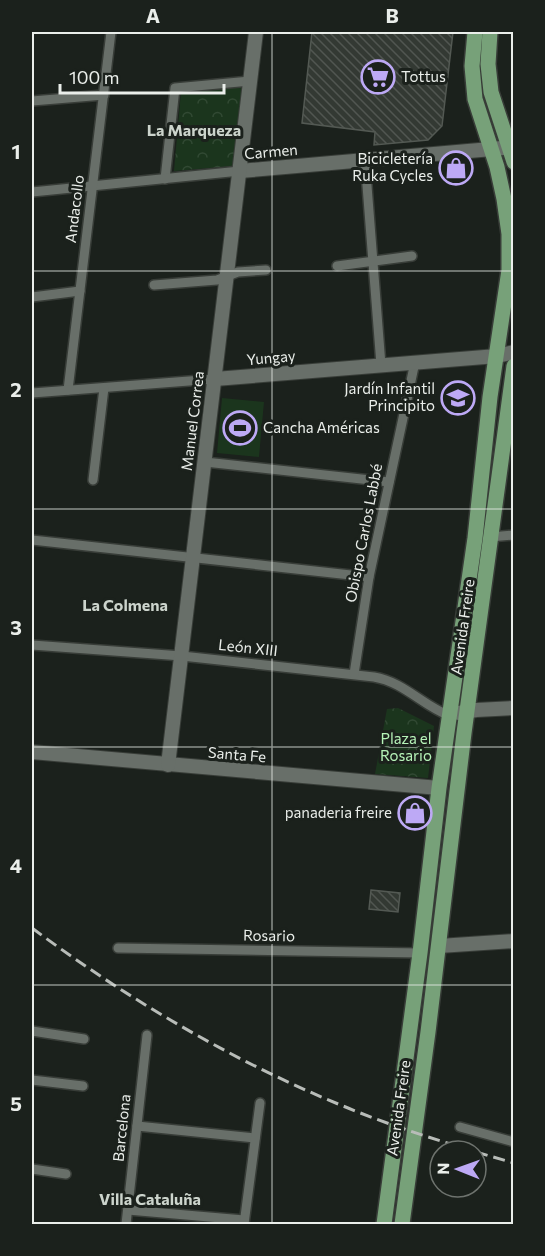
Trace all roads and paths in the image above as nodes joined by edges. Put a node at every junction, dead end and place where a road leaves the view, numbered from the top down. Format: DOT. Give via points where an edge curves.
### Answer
graph roads {
  1 [pos="111,32"];
  2 [pos="256,32"];
  3 [pos="475,32"];
  4 [pos="490,32"];
  5 [pos="250,81"];
  6 [pos="104,95"];
  7 [pos="32,101"];
  8 [pos="491,149"];
  9 [pos="512,152"];
  10 [pos="365,160"];
  11 [pos="240,171"];
  12 [pos="165,178"];
  13 [pos="93,186"];
  14 [pos="32,192"];
  15 [pos="412,256"];
  16 [pos="371,261"];
  17 [pos="337,266"];
  18 [pos="266,270"];
  19 [pos="227,276"];
  20 [pos="153,285"];
  21 [pos="80,291"];
  22 [pos="32,297"];
  23 [pos="513,352"];
  24 [pos="497,356"];
  25 [pos="415,362"];
  26 [pos="381,365"];
  27 [pos="513,366"];
  28 [pos="215,379"];
  29 [pos="104,388"];
  30 [pos="68,390"];
  31 [pos="32,393"];
  32 [pos="205,462"];
  33 [pos="93,480"];
  34 [pos="389,482"];
  35 [pos="513,535"];
  36 [pos="490,537"];
  37 [pos="32,540"];
  38 [pos="193,558"];
  39 [pos="369,578"];
  40 [pos="32,645"];
  41 [pos="182,656"];
  42 [pos="354,674"];
  43 [pos="513,708"];
  44 [pos="466,711"];
  45 [pos="450,716"];
  46 [pos="32,752"];
  47 [pos="168,765"];
  48 [pos="439,788"];
  49 [pos="454,813"];
  50 [pos="423,922"];
  51 [pos="513,941"];
  52 [pos="439,946"];
  53 [pos="118,948"];
  54 [pos="420,953"];
  55 [pos="32,1031"];
  56 [pos="147,1035"];
  57 [pos="84,1039"];
  58 [pos="32,1080"];
  59 [pos="83,1086"];
  60 [pos="260,1102"];
  61 [pos="137,1126"];
  62 [pos="460,1127"];
  63 [pos="255,1138"];
  64 [pos="513,1142"];
  65 [pos="32,1169"];
  66 [pos="66,1174"];
  67 [pos="128,1210"];
  68 [pos="244,1222"];
  69 [pos="126,1224"];
  70 [pos="384,1224"];
  71 [pos="402,1224"];
  1 -- 6 [label="street, Andacollo"];
  2 -- 5 [label="street, Manuel Correa"];
  3 -- 8 [label="main road, Avenida Freire" via="475,99"];
  4 -- 9 [label="main road" via="490,86"];
  5 -- 11 [label="street, Manuel Correa"];
  5 -- 12 [label="street" via="175,88"];
  6 -- 7 [label="street"];
  6 -- 13 [label="street, Andacollo"];
  8 -- 9 [label="street, Carmen"];
  8 -- 10 [label="street, Carmen"];
  8 -- 24 [label="main road, Avenida Freire" via="504,198 510,243"];
  10 -- 11 [label="street, Carmen"];
  10 -- 16 [label="street"];
  11 -- 12 [label="street, Carmen"];
  11 -- 19 [label="street, Manuel Correa"];
  12 -- 13 [label="street, Carmen"];
  13 -- 14 [label="street, Carmen"];
  13 -- 21 [label="street, Andacollo"];
  15 -- 16 [label="street"];
  16 -- 17 [label="street"];
  16 -- 26 [label="street"];
  18 -- 19 [label="street"];
  19 -- 20 [label="street"];
  19 -- 28 [label="street, Manuel Correa"];
  21 -- 22 [label="street"];
  21 -- 30 [label="street, Andacollo"];
  23 -- 24 [label="street, Yungay"];
  24 -- 25 [label="street, Yungay"];
  24 -- 45 [label="main road, Avenida Freire"];
  25 -- 26 [label="street, Yungay"];
  25 -- 34 [label="street, Obispo Carlos Labbé"];
  26 -- 28 [label="street, Yungay"];
  27 -- 36 [label="main road, Avenida Freire"];
  28 -- 29 [label="street, Yungay"];
  28 -- 32 [label="street, Manuel Correa"];
  29 -- 30 [label="street, Yungay"];
  29 -- 33 [label="street"];
  30 -- 31 [label="street, Yungay"];
  32 -- 34 [label="street"];
  32 -- 38 [label="street, Manuel Correa"];
  34 -- 39 [label="street, Obispo Carlos Labbé"];
  35 -- 36 [label="street"];
  36 -- 44 [label="main road, Avenida Freire"];
  37 -- 38 [label="street"];
  38 -- 39 [label="street"];
  38 -- 41 [label="street, Manuel Correa"];
  39 -- 42 [label="street, Obispo Carlos Labbé"];
  40 -- 41 [label="street, León XIII"];
  41 -- 42 [label="street, León XIII"];
  41 -- 47 [label="street, Manuel Correa"];
  42 -- 45 [label="street, León XIII" via="391,681"];
  43 -- 44 [label="street"];
  44 -- 45 [label="street"];
  44 -- 49 [label="main road, Avenida Freire"];
  45 -- 48 [label="main road, Avenida Freire"];
  46 -- 47 [label="street, Santa Fe"];
  47 -- 48 [label="street, Santa Fe"];
  48 -- 49 [label="main road"];
  48 -- 50 [label="main road, Avenida Freire"];
  49 -- 52 [label="main road, Avenida Freire"];
  50 -- 52 [label="main road"];
  50 -- 54 [label="main road, Avenida Freire"];
  51 -- 52 [label="street"];
  52 -- 71 [label="main road, Avenida Freire"];
  53 -- 54 [label="street, Rosario"];
  54 -- 70 [label="main road, Avenida Freire"];
  55 -- 57 [label="street"];
  56 -- 61 [label="street, Barcelona"];
  58 -- 59 [label="street"];
  60 -- 63 [label="street"];
  61 -- 63 [label="street"];
  61 -- 67 [label="street, Barcelona"];
  62 -- 64 [label="street"];
  63 -- 68 [label="street"];
  65 -- 66 [label="street"];
  67 -- 68 [label="street"];
  67 -- 69 [label="street, Barcelona"];
}
